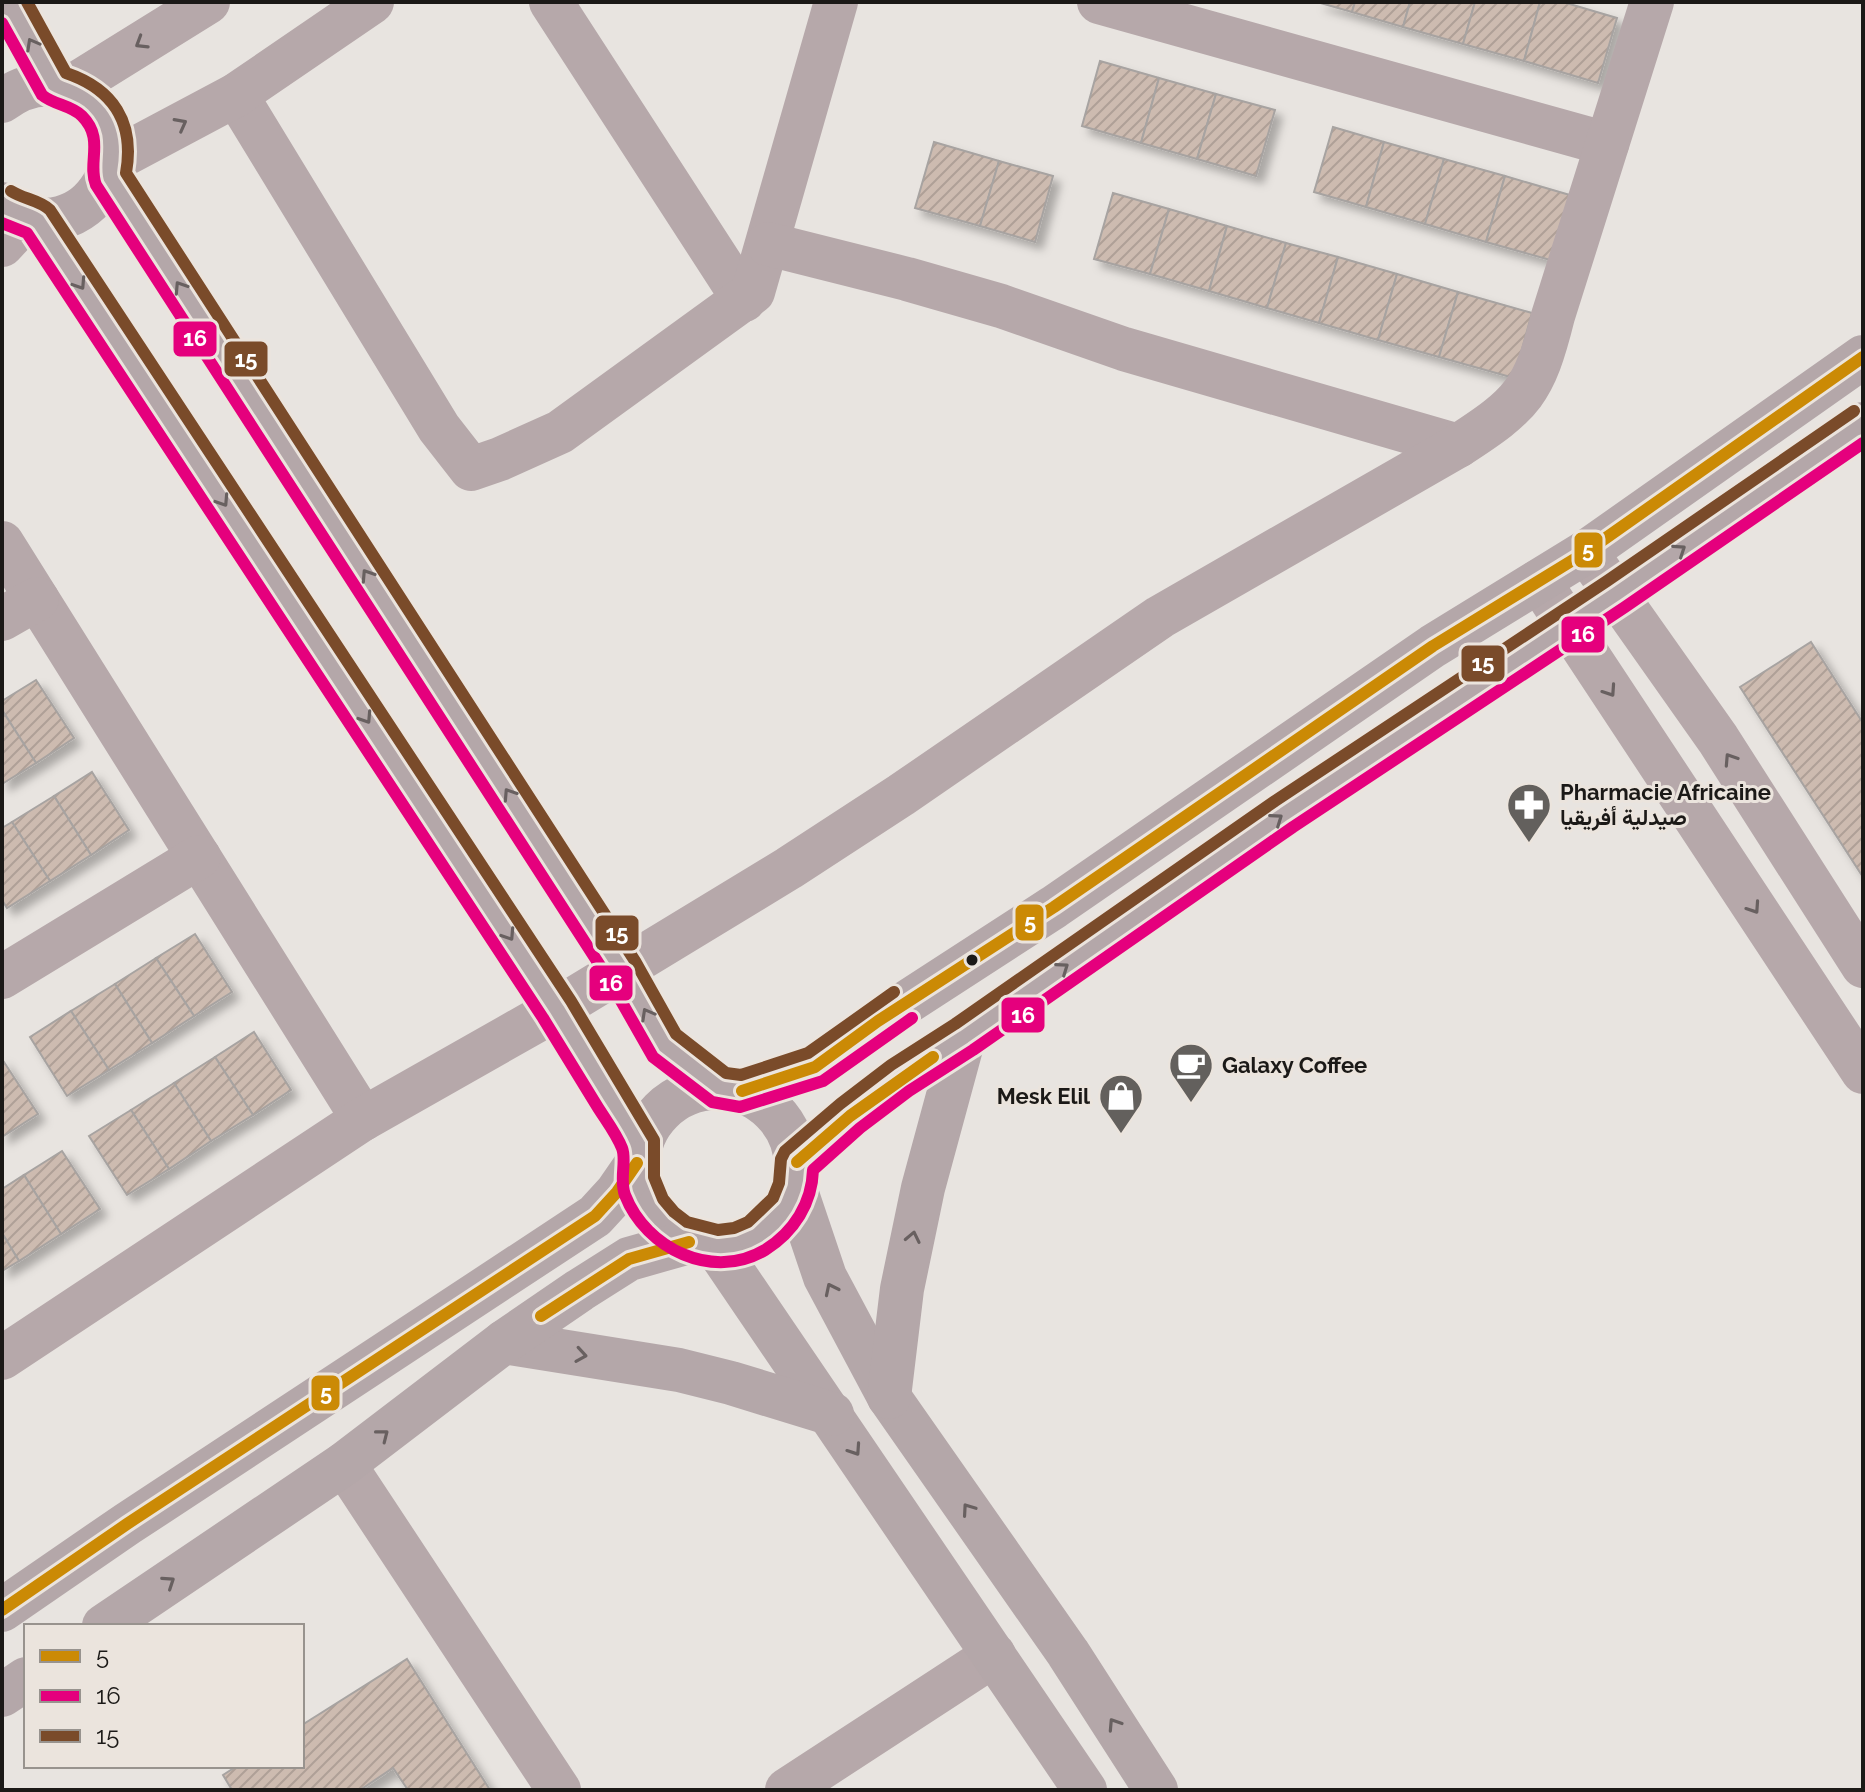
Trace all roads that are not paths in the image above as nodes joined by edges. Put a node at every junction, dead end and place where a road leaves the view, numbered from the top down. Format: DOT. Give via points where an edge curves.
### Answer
graph roads {
  1 [pos="9,2"];
  2 [pos="372,2"];
  3 [pos="551,2"];
  4 [pos="836,2"];
  5 [pos="1099,2"];
  6 [pos="1652,2"];
  7 [pos="191,6"];
  8 [pos="61,87"];
  9 [pos="236,95"];
  10 [pos="2,101"];
  11 [pos="1607,144"];
  12 [pos="110,168"];
  13 [pos="17,221"];
  14 [pos="768,244"];
  15 [pos="744,300"];
  16 [pos="1863,357"];
  17 [pos="1863,424"];
  18 [pos="1458,446"];
  19 [pos="2,543"];
  20 [pos="1586,552"];
  21 [pos="1539,581"];
  22 [pos="1616,594"];
  23 [pos="19,609"];
  24 [pos="1567,626"];
  25 [pos="199,857"];
  26 [pos="1863,966"];
  27 [pos="622,970"];
  28 [pos="2,977"];
  29 [pos="557,1009"];
  30 [pos="964,1037"];
  31 [pos="1863,1072"];
  32 [pos="731,1090"];
  33 [pos="363,1119"];
  34 [pos="639,1155"];
  35 [pos="796,1175"];
  36 [pos="702,1245"];
  37 [pos="504,1342"];
  38 [pos="2,1358"];
  39 [pos="889,1397"];
  40 [pos="832,1414"];
  41 [pos="344,1464"];
  42 [pos="2,1610"];
  43 [pos="107,1624"];
  44 [pos="994,1655"];
  45 [pos="24,1680"];
  46 [pos="2,1695"];
  47 [pos="559,1790"];
  48 [pos="787,1790"];
  49 [pos="1085,1790"];
  50 [pos="1156,1790"];
  8 -- 1 [label="main road, one-way"];
  2 -- 9 [label="street"];
  3 -- 15 [label="street"];
  4 -- 14 [label="street"];
  5 -- 11 [label="street"];
  6 -- 11 [label="street"];
  7 -- 8 [label="street, one-way"];
  8 -- 10 [label="main road" via="33,85"];
  8 -- 12 [label="main road" via="98,109 112,142"];
  12 -- 9 [label="street, one-way"];
  9 -- 15 [label="street" via="439,428 471,469 560,432"];
  11 -- 18 [label="street" via="1529,386 1495,422"];
  12 -- 13 [label="main road" via="92,201 80,210 52,219"];
  27 -- 12 [label="main road, one-way"];
  13 -- 29 [label="main road, one-way"];
  14 -- 15 [label="street" via="753,292"];
  14 -- 18 [label="street" via="934,286 1124,349"];
  16 -- 20 [label="main road"];
  22 -- 17 [label="main road, one-way"];
  18 -- 27 [label="street" via="1160,617 901,795"];
  19 -- 23 [label="street"];
  20 -- 21 [label="main road"];
  20 -- 22 [label="street"];
  21 -- 24 [label="street"];
  21 -- 32 [label="main road" via="1433,646 815,1067"];
  22 -- 24 [label="main road"];
  26 -- 22 [label="street, one-way" via="1718,739"];
  23 -- 25 [label="street"];
  30 -- 24 [label="main road, one-way" via="1284,814"];
  24 -- 31 [label="street, one-way"];
  25 -- 28 [label="street"];
  25 -- 33 [label="street"];
  27 -- 29 [label="street"];
  32 -- 27 [label="main road, one-way" via="664,1045"];
  29 -- 33 [label="street"];
  29 -- 34 [label="main road"];
  30 -- 35 [label="main road" via="850,1116"];
  39 -- 30 [label="main road, one-way" via="923,1188"];
  32 -- 34 [label="main road" via="693,1091 670,1103 651,1122"];
  32 -- 35 [label="main road" via="763,1102 780,1118 792,1139"];
  33 -- 38 [label="street"];
  34 -- 36 [label="main road" via="640,1188 650,1211 668,1229"];
  34 -- 42 [label="main road" via="595,1216"];
  35 -- 36 [label="main road" via="784,1212 766,1231 742,1244"];
  39 -- 35 [label="main road, one-way" via="825,1277"];
  36 -- 37 [label="main road" via="629,1259"];
  36 -- 40 [label="main road"];
  37 -- 40 [label="main road, one-way" via="679,1370"];
  41 -- 37 [label="main road, one-way"];
  50 -- 39 [label="main road, one-way" via="1068,1653"];
  40 -- 44 [label="main road, one-way"];
  43 -- 41 [label="main road, one-way"];
  41 -- 47 [label="street"];
  44 -- 48 [label="street"];
  44 -- 49 [label="main road"];
  45 -- 46 [label="main road"];
}
